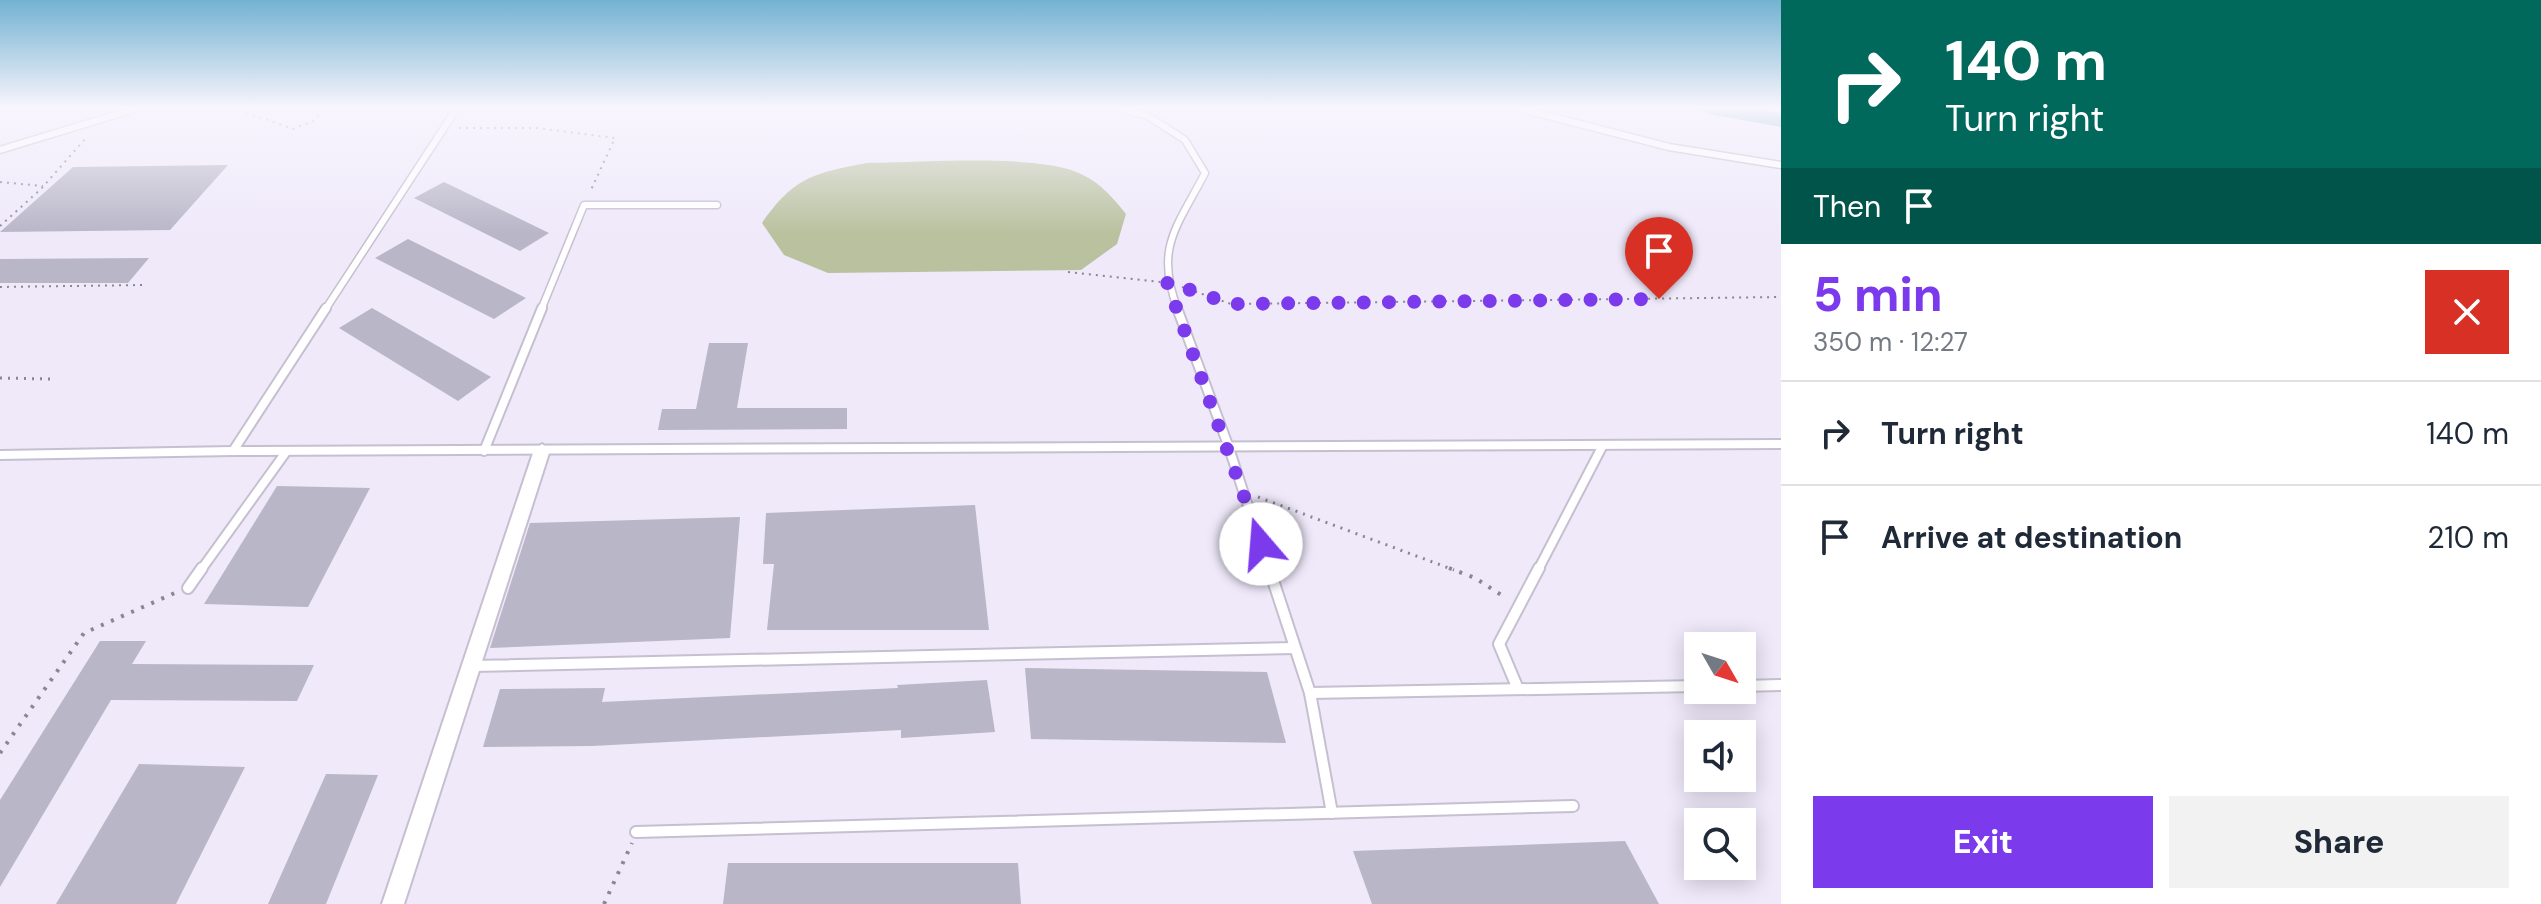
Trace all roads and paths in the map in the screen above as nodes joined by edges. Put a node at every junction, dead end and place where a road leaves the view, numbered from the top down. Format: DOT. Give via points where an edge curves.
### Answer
graph roads {
  1 [pos="75,150"];
  2 [pos="429,150"];
  3 [pos="609,150"];
  4 [pos="1191,150"];
  5 [pos="1689,150"];
  6 [pos="1781,165"];
  7 [pos="0,182"];
  8 [pos="43,186"];
  9 [pos="584,205"];
  10 [pos="717,205"];
  11 [pos="0,226"];
  12 [pos="1068,272"];
  13 [pos="1167,282"];
  14 [pos="143,285"];
  15 [pos="0,287"];
  16 [pos="1781,297"];
  17 [pos="0,378"];
  18 [pos="50,379"];
  19 [pos="1781,444"];
  20 [pos="1228,445"];
  21 [pos="1603,445"];
  22 [pos="542,450"];
  23 [pos="233,451"];
  24 [pos="484,451"];
  25 [pos="286,452"];
  26 [pos="0,455"];
  27 [pos="1243,492"];
  28 [pos="188,588"];
  29 [pos="1519,606"];
  30 [pos="1295,648"];
  31 [pos="471,666"];
  32 [pos="1781,685"];
  33 [pos="1684,686"];
  34 [pos="1756,686"];
  35 [pos="1518,689"];
  36 [pos="1310,693"];
  37 [pos="0,753"];
  38 [pos="1573,806"];
  39 [pos="1332,813"];
  40 [pos="636,832"];
  41 [pos="393,904"];
  42 [pos="604,904"];
  1 -- 8 [label="path"];
  2 -- 23 [label="lane"];
  3 -- 9 [label="path"];
  4 -- 13 [label="lane" via="1205,173 1168,243"];
  5 -- 6 [label="lane"];
  7 -- 8 [label="path"];
  8 -- 11 [label="path"];
  9 -- 10 [label="lane"];
  9 -- 24 [label="lane"];
  12 -- 13 [label="path"];
  13 -- 16 [label="path" via="1231,304"];
  13 -- 20 [label="lane"];
  14 -- 15 [label="path"];
  17 -- 18 [label="path"];
  19 -- 21 [label="lane"];
  20 -- 21 [label="lane"];
  20 -- 22 [label="lane"];
  20 -- 27 [label="lane"];
  21 -- 29 [label="lane"];
  22 -- 24 [label="lane"];
  22 -- 31 [label="street"];
  23 -- 25 [label="lane"];
  23 -- 26 [label="lane"];
  24 -- 25 [label="lane"];
  25 -- 28 [label="lane"];
  27 -- 29 [label="path" via="1475,578"];
  27 -- 30 [label="lane"];
  28 -- 37 [label="path" via="84,633"];
  29 -- 35 [label="lane" via="1499,644"];
  30 -- 31 [label="lane"];
  30 -- 36 [label="lane"];
  31 -- 41 [label="street"];
  32 -- 34 [label="lane"];
  33 -- 35 [label="lane"];
  35 -- 36 [label="lane"];
  36 -- 39 [label="lane"];
  38 -- 39 [label="lane"];
  39 -- 40 [label="lane"];
  40 -- 42 [label="path"];
}
